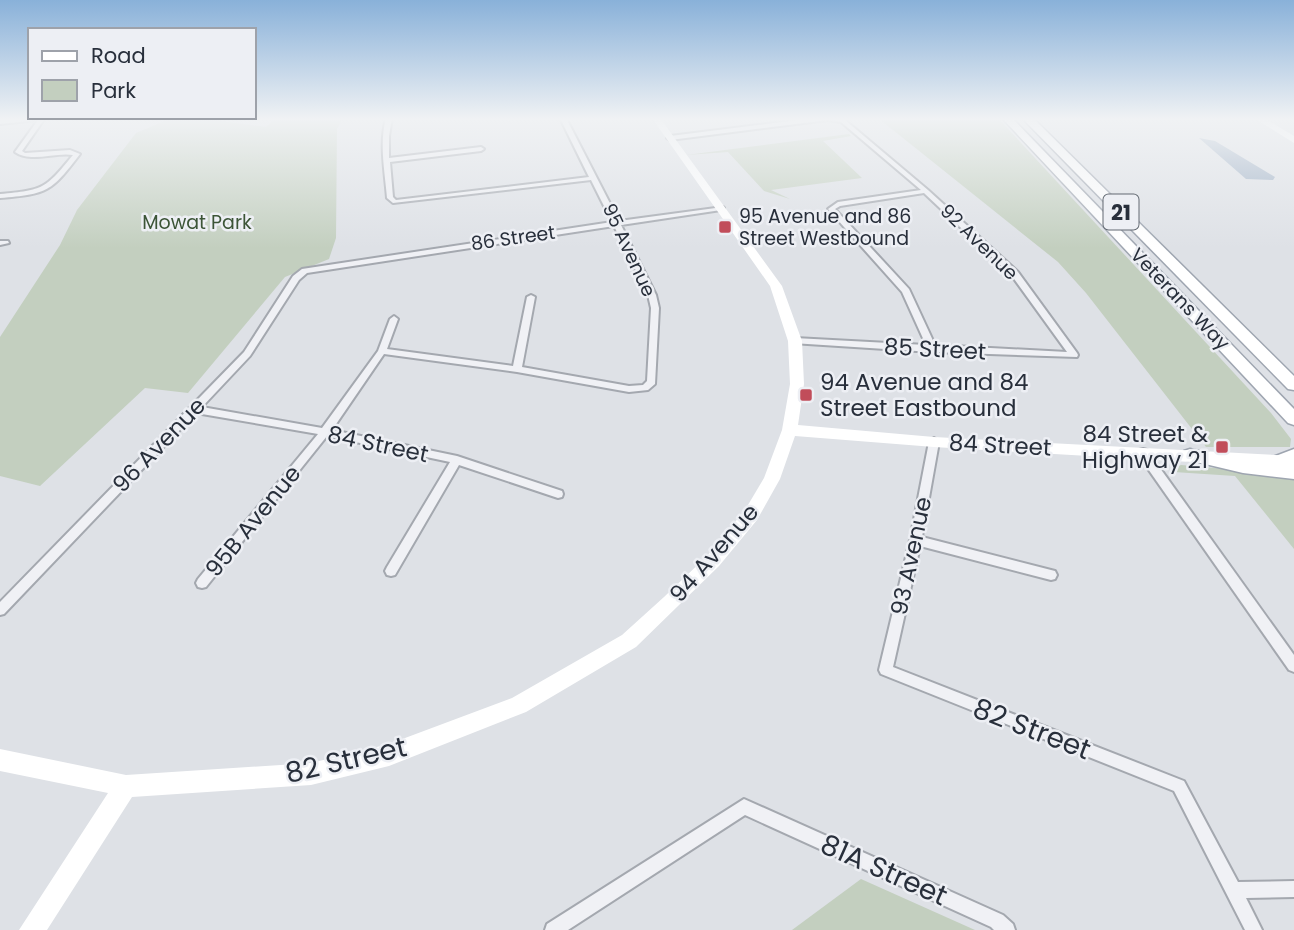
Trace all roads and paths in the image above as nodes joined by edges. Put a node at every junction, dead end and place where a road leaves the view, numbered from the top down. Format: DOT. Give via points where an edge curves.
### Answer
graph roads {
  1 [pos="71,161"];
  2 [pos="388,161"];
  3 [pos="586,161"];
  4 [pos="687,161"];
  5 [pos="891,161"];
  6 [pos="1049,161"];
  7 [pos="1070,161"];
  8 [pos="594,178"];
  9 [pos="926,191"];
  10 [pos="0,196"];
  11 [pos="721,208"];
  12 [pos="617,223"];
  13 [pos="305,271"];
  14 [pos="531,297"];
  15 [pos="394,319"];
  16 [pos="795,341"];
  17 [pos="932,349"];
  18 [pos="382,351"];
  19 [pos="1074,355"];
  20 [pos="517,369"];
  21 [pos="1294,386"];
  22 [pos="1282,404"];
  23 [pos="194,409"];
  24 [pos="793,409"];
  25 [pos="1294,419"];
  26 [pos="790,430"];
  27 [pos="1294,430"];
  28 [pos="325,432"];
  29 [pos="822,433"];
  30 [pos="934,442"];
  31 [pos="1143,453"];
  32 [pos="1190,455"];
  33 [pos="780,458"];
  34 [pos="1289,459"];
  35 [pos="457,460"];
  36 [pos="1294,472"];
  37 [pos="558,494"];
  38 [pos="916,540"];
  39 [pos="391,571"];
  40 [pos="1051,575"];
  41 [pos="202,583"];
  42 [pos="0,610"];
  43 [pos="629,641"];
  44 [pos="1294,666"];
  45 [pos="886,670"];
  46 [pos="0,760"];
  47 [pos="126,786"];
  48 [pos="1294,889"];
  49 [pos="1233,890"];
  50 [pos="32,930"];
  51 [pos="553,930"];
  52 [pos="1007,930"];
  53 [pos="1254,930"];
  1 -- 10 [label="street" via="40,193"];
  2 -- 8 [label="street" via="390,198 395,202"];
  3 -- 8 [label="street, 95 Avenue"];
  4 -- 11 [label="street, 94 Avenue"];
  5 -- 9 [label="street, 92 Avenue"];
  6 -- 22 [label="main road, Veterans Way / 21"];
  7 -- 21 [label="main road, Veterans Way / 21"];
  8 -- 12 [label="street, 95 Avenue"];
  9 -- 17 [label="street" via="838,204 831,209 906,290"];
  9 -- 19 [label="street, 92 Avenue" via="1015,274"];
  11 -- 12 [label="street, 86 Street"];
  11 -- 16 [label="street, 94 Avenue" via="776,286"];
  12 -- 13 [label="street, 86 Street"];
  12 -- 20 [label="street, 95 Avenue" via="655,308 652,382 645,388 629,389"];
  13 -- 23 [label="street, 96 Avenue" via="247,354"];
  14 -- 20 [label="street"];
  15 -- 18 [label="street, 95B Avenue"];
  16 -- 17 [label="street, 85 Street"];
  16 -- 24 [label="street, 94 Avenue"];
  17 -- 19 [label="street, 85 Street"];
  18 -- 20 [label="street"];
  18 -- 28 [label="street, 95B Avenue"];
  22 -- 25 [label="main road, Veterans Way / 21"];
  22 -- 27 [label="main road" via="1285,419"];
  23 -- 28 [label="street, 84 Street"];
  23 -- 42 [label="street, 96 Avenue"];
  24 -- 26 [label="street, 94 Avenue"];
  24 -- 29 [label="street"];
  26 -- 29 [label="street, 84 Street"];
  26 -- 33 [label="street, 94 Avenue"];
  28 -- 35 [label="street, 84 Street"];
  28 -- 41 [label="street, 95B Avenue"];
  29 -- 30 [label="street, 84 Street"];
  29 -- 33 [label="street" via="801,440"];
  30 -- 31 [label="street, 84 Street"];
  30 -- 38 [label="street, 93 Avenue"];
  31 -- 32 [label="street, 84 Street"];
  31 -- 44 [label="street"];
  32 -- 34 [label="street, 84 Street"];
  32 -- 36 [label="main road"];
  33 -- 43 [label="street, 94 Avenue" via="751,515 713,561"];
  35 -- 37 [label="street, 84 Street"];
  35 -- 39 [label="street"];
  38 -- 40 [label="street"];
  38 -- 45 [label="street, 93 Avenue"];
  43 -- 47 [label="street, 82 Street" via="519,705 389,755 311,775"];
  45 -- 49 [label="street, 82 Street" via="1179,786"];
  46 -- 47 [label="street, 82 Street"];
  47 -- 50 [label="street"];
  48 -- 49 [label="street"];
  49 -- 53 [label="street"];
  51 -- 52 [label="street, 81A Street" via="744,807 997,921"];
}
